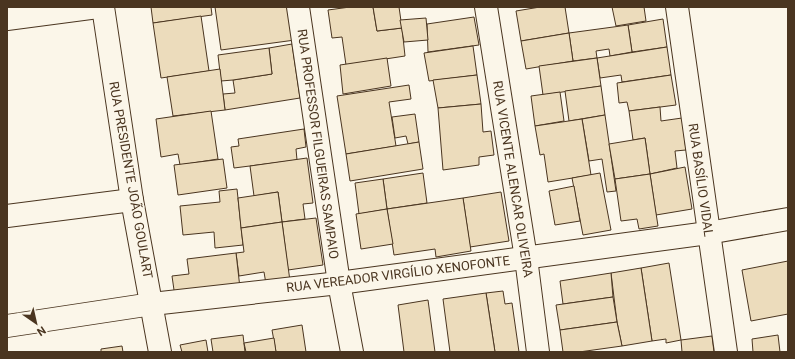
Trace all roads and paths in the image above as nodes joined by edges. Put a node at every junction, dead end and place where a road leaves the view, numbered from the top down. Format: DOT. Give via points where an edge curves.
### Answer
graph roads {
  1 [pos="98,7"];
  2 [pos="102,7"];
  3 [pos="298,7"];
  4 [pos="486,7"];
  5 [pos="677,7"];
  6 [pos="7,20"];
  7 [pos="132,200"];
  8 [pos="7,216"];
  9 [pos="788,219"];
  10 [pos="708,233"];
  11 [pos="526,258"];
  12 [pos="339,283"];
  13 [pos="152,304"];
  14 [pos="7,326"];
  15 [pos="160,352"];
  16 [pos="352,352"];
  17 [pos="538,352"];
  18 [pos="726,352"];
  1 -- 6 [label="street"];
  2 -- 7 [label="street, RUA PRESIDENTE JOÃO GOULART"];
  3 -- 12 [label="street, RUA PROFESSOR FILGUEIRAS SAMPAIO"];
  4 -- 11 [label="street, RUA VICENTE ALENCAR OLIVEIRA"];
  5 -- 10 [label="street, RUA BASÍLIO VIDAL"];
  7 -- 8 [label="street"];
  7 -- 13 [label="street, RUA PRESIDENTE JOÃO GOULART"];
  9 -- 10 [label="street, RUA VEREADOR VIRGÍLIO XENOFONTE"];
  10 -- 11 [label="street, RUA VEREADOR VIRGÍLIO XENOFONTE"];
  10 -- 18 [label="street, RUA BASÍLIO VIDAL"];
  11 -- 12 [label="street, RUA VEREADOR VIRGÍLIO XENOFONTE"];
  11 -- 17 [label="street, RUA VICENTE ALENCAR OLIVEIRA"];
  12 -- 13 [label="street, RUA VEREADOR VIRGÍLIO XENOFONTE"];
  12 -- 16 [label="street, RUA PROFESSOR FILGUEIRAS SAMPAIO"];
  13 -- 14 [label="street, RUA VEREADOR VIRGÍLIO XENOFONTE"];
  13 -- 15 [label="street, RUA PRESIDENTE JOÃO GOULART"];
}
